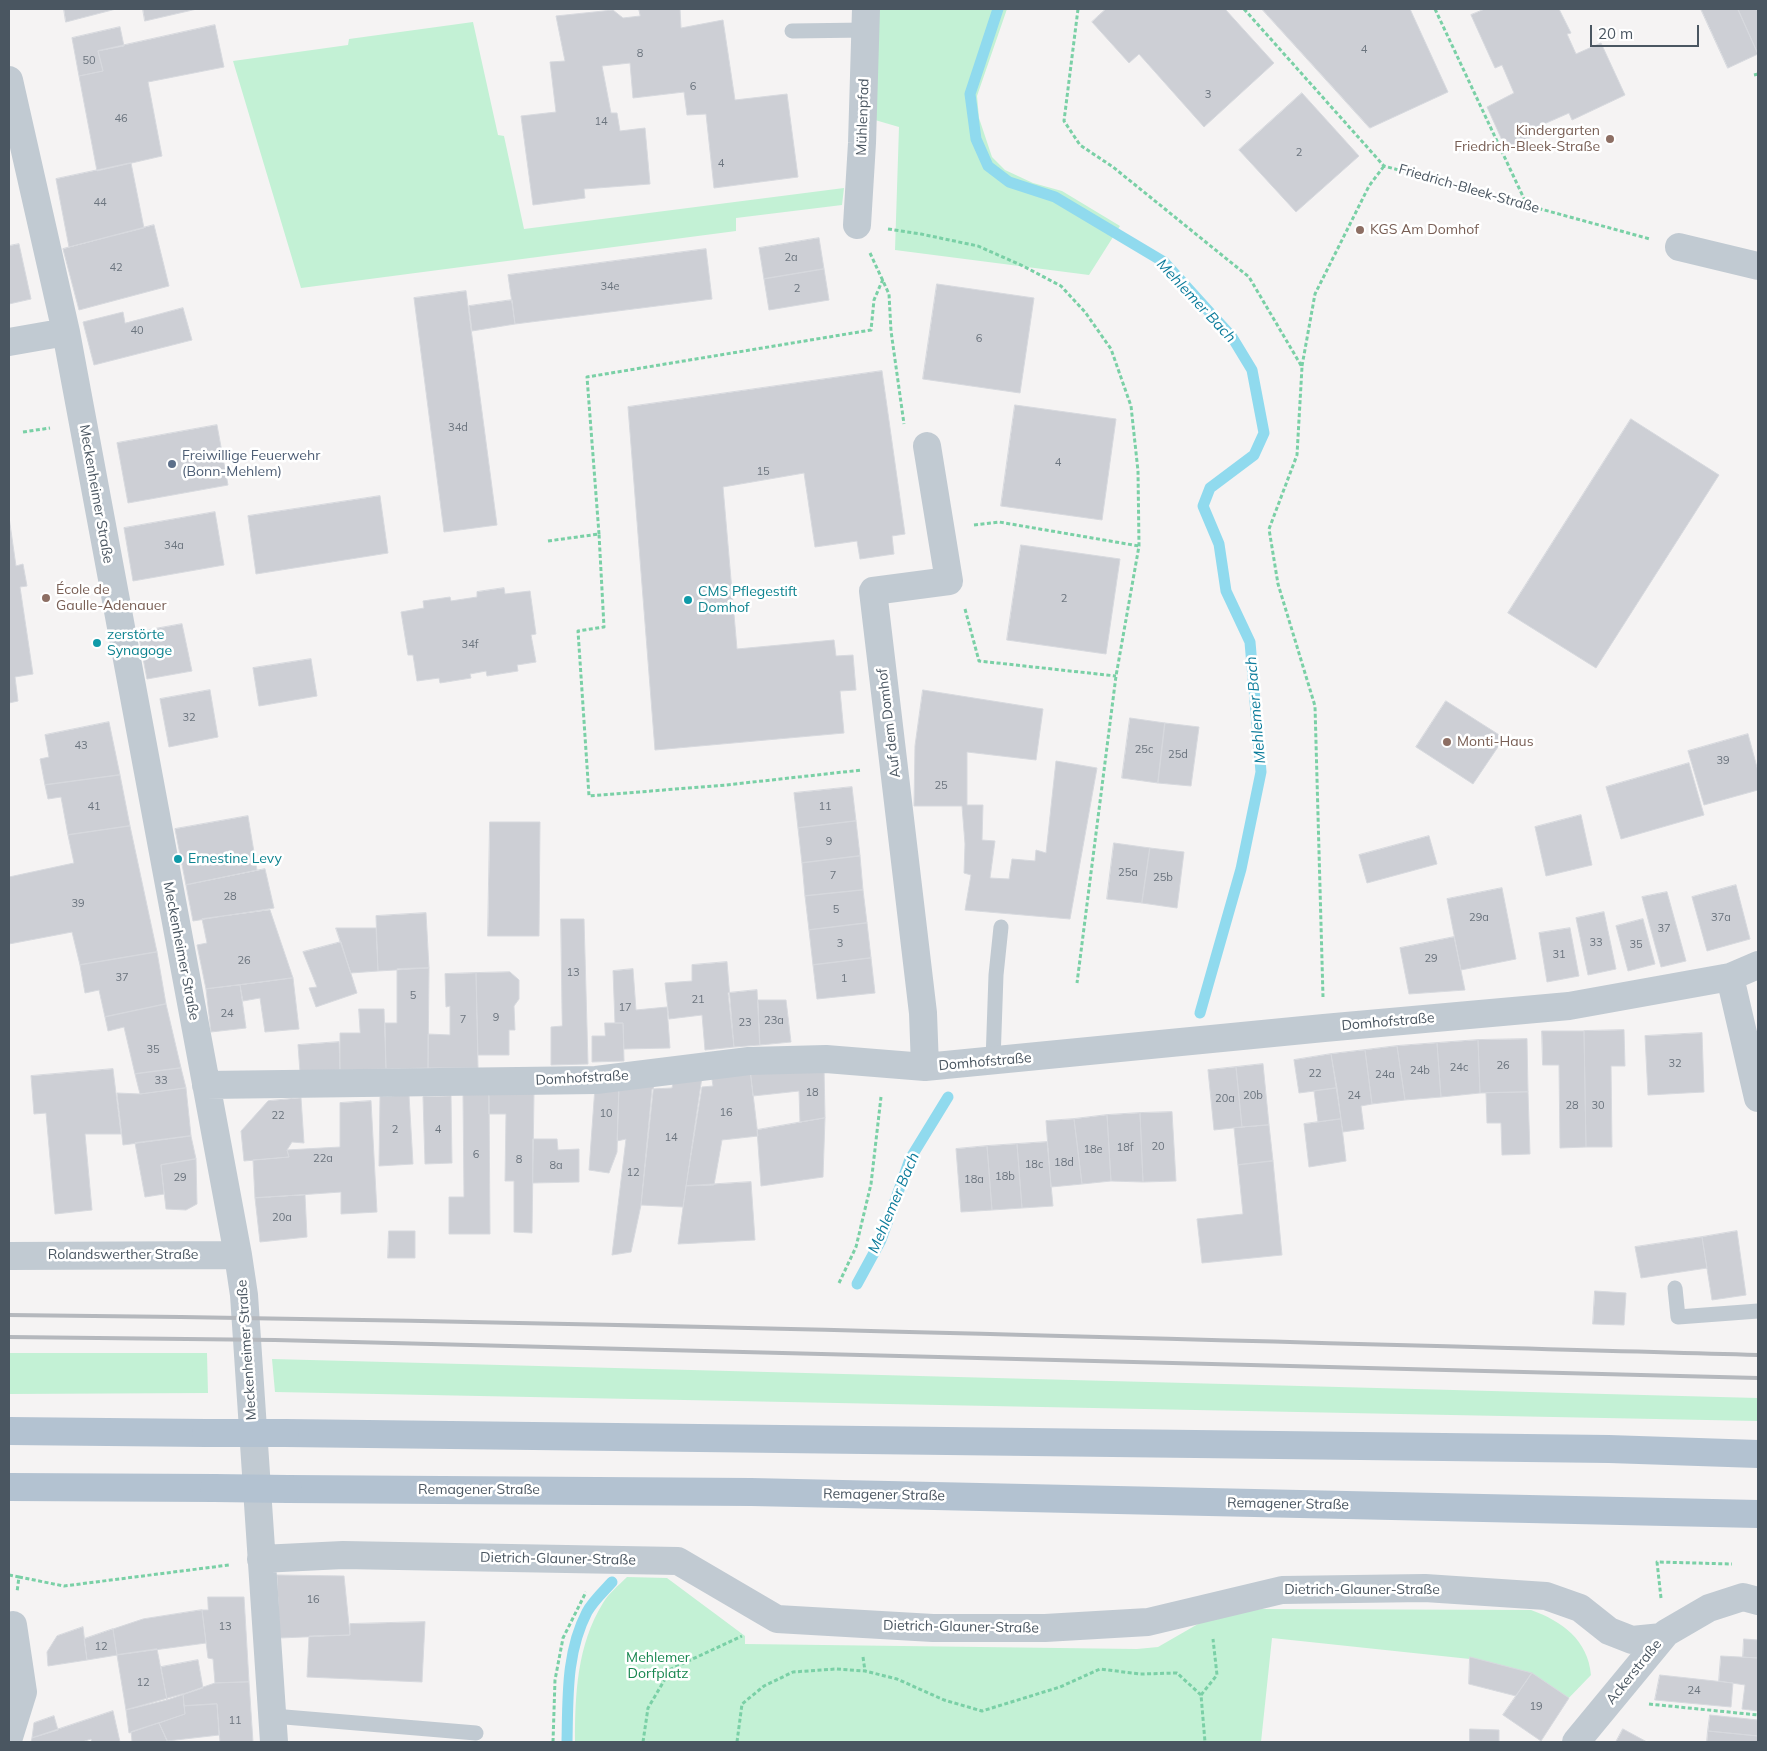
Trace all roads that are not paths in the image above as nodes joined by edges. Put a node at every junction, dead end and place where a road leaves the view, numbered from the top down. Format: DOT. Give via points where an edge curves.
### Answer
graph roads {
  1 [pos="866,19"];
  2 [pos="792,31"];
  3 [pos="9,80"];
  4 [pos="856,225"];
  5 [pos="1679,247"];
  6 [pos="1758,266"];
  7 [pos="66,332"];
  8 [pos="9,342"];
  9 [pos="927,446"];
  10 [pos="1001,927"];
  11 [pos="1758,965"];
  12 [pos="1730,977"];
  13 [pos="993,1061"];
  14 [pos="925,1067"];
  15 [pos="206,1085"];
  16 [pos="1758,1098"];
  17 [pos="238,1255"];
  18 [pos="9,1256"];
  19 [pos="1675,1288"];
  20 [pos="1758,1311"];
  21 [pos="9,1431"];
  22 [pos="1758,1454"];
  23 [pos="9,1487"];
  24 [pos="1758,1514"];
  25 [pos="261,1558"];
  26 [pos="1758,1601"];
  27 [pos="13,1625"];
  28 [pos="1664,1635"];
  29 [pos="273,1729"];
  30 [pos="476,1733"];
  31 [pos="9,1737"];
  32 [pos="1576,1742"];
  1 -- 2 [label="lane"];
  1 -- 4 [label="street, Mühlenpfad"];
  3 -- 7 [label="street, Meckenheimer Straße"];
  5 -- 6 [label="street"];
  7 -- 8 [label="street"];
  7 -- 15 [label="street, Meckenheimer Straße"];
  9 -- 14 [label="street, Auf dem Domhof" via="948,581 873,591 923,1013"];
  10 -- 13 [label="lane"];
  11 -- 12 [label="street, Domhofstraße"];
  12 -- 13 [label="street, Domhofstraße" via="1569,1006"];
  12 -- 16 [label="street"];
  13 -- 14 [label="street, Domhofstraße"];
  14 -- 15 [label="street, Domhofstraße" via="826,1059 749,1061 596,1080"];
  15 -- 17 [label="street, Meckenheimer Straße"];
  17 -- 18 [label="street, Rolandswerther Straße"];
  17 -- 25 [label="street, Meckenheimer Straße" via="244,1295"];
  19 -- 20 [label="lane" via="1678,1317"];
  21 -- 22 [label="main road, bridge" via="1609,1449"];
  23 -- 24 [label="main road, Remagener Straße, bridge" via="751,1492"];
  25 -- 28 [label="street, Dietrich-Glauner-Straße" via="343,1555 678,1561 777,1620 932,1628 1045,1628 1148,1622 1282,1590 1434,1589 1546,1596 1580,1608 1609,1631 1632,1640"];
  25 -- 29 [label="street, Meckenheimer Straße"];
  26 -- 28 [label="street, Ackerstraße" via="1743,1597 1709,1608"];
  27 -- 31 [label="street" via="23,1692"];
  28 -- 32 [label="street, Ackerstraße"];
  29 -- 30 [label="lane"];
}
